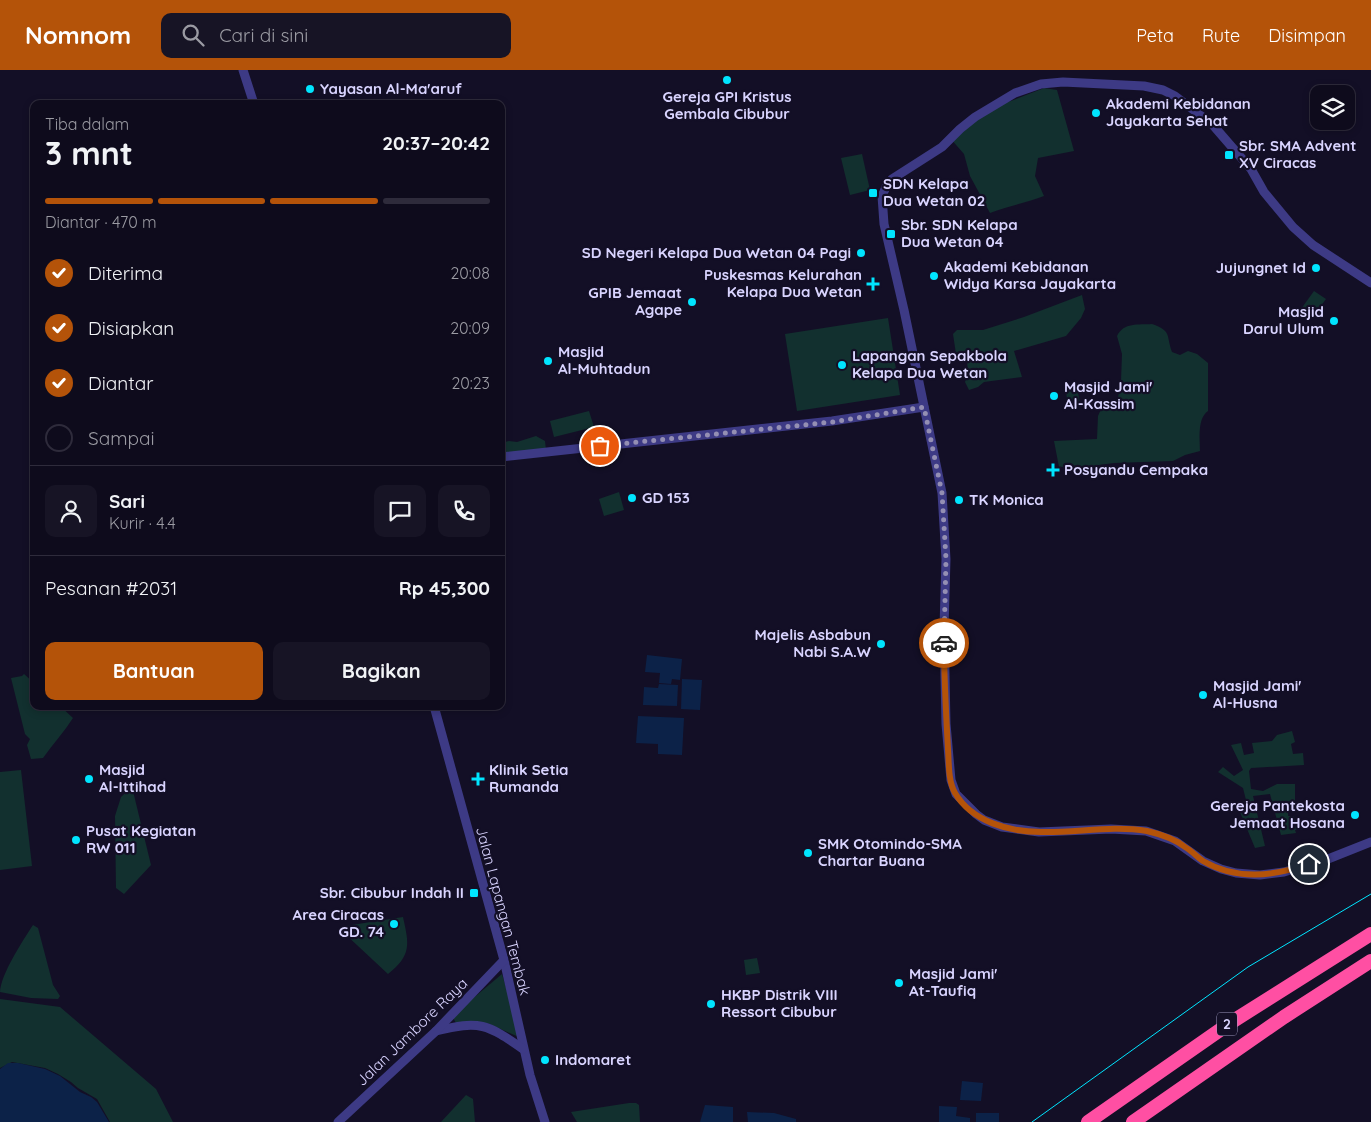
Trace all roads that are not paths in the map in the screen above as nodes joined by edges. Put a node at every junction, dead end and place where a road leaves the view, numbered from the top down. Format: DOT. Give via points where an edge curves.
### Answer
graph roads {
  1 [pos="243,70"];
  2 [pos="253,100"];
  3 [pos="1371,283"];
  4 [pos="924,407"];
  5 [pos="505,457"];
  6 [pos="435,710"];
  7 [pos="1371,842"];
  8 [pos="1371,934"];
  9 [pos="504,960"];
  10 [pos="1371,961"];
  11 [pos="436,1031"];
  12 [pos="523,1049"];
  13 [pos="338,1122"];
  14 [pos="545,1122"];
  15 [pos="1088,1122"];
  16 [pos="1133,1122"];
  1 -- 2 [label="street"];
  3 -- 4 [label="street" via="1305,238 1280,212 1251,169 1212,124 1175,96 1137,85 1041,84 1015,93 975,117 942,147 892,179 882,196 884,224"];
  4 -- 5 [label="street" via="832,422"];
  4 -- 7 [label="street" via="942,493 945,538 944,681 951,780 956,794 969,809 984,820 1021,831 1146,831 1175,841 1214,866 1229,872 1254,875 1298,868"];
  6 -- 9 [label="street, Jalan Lapangan Tembak"];
  8 -- 15 [label="highway, 2" via="1230,1023"];
  9 -- 11 [label="street, Jalan Jambore Raya"];
  9 -- 12 [label="street, Jalan Lapangan Tembak"];
  10 -- 16 [label="highway, 2"];
  11 -- 12 [label="street" via="467,1025 486,1027"];
  11 -- 13 [label="street, Jalan Jambore Raya"];
  12 -- 14 [label="street, Jalan Lapangan Tembak"];
}
